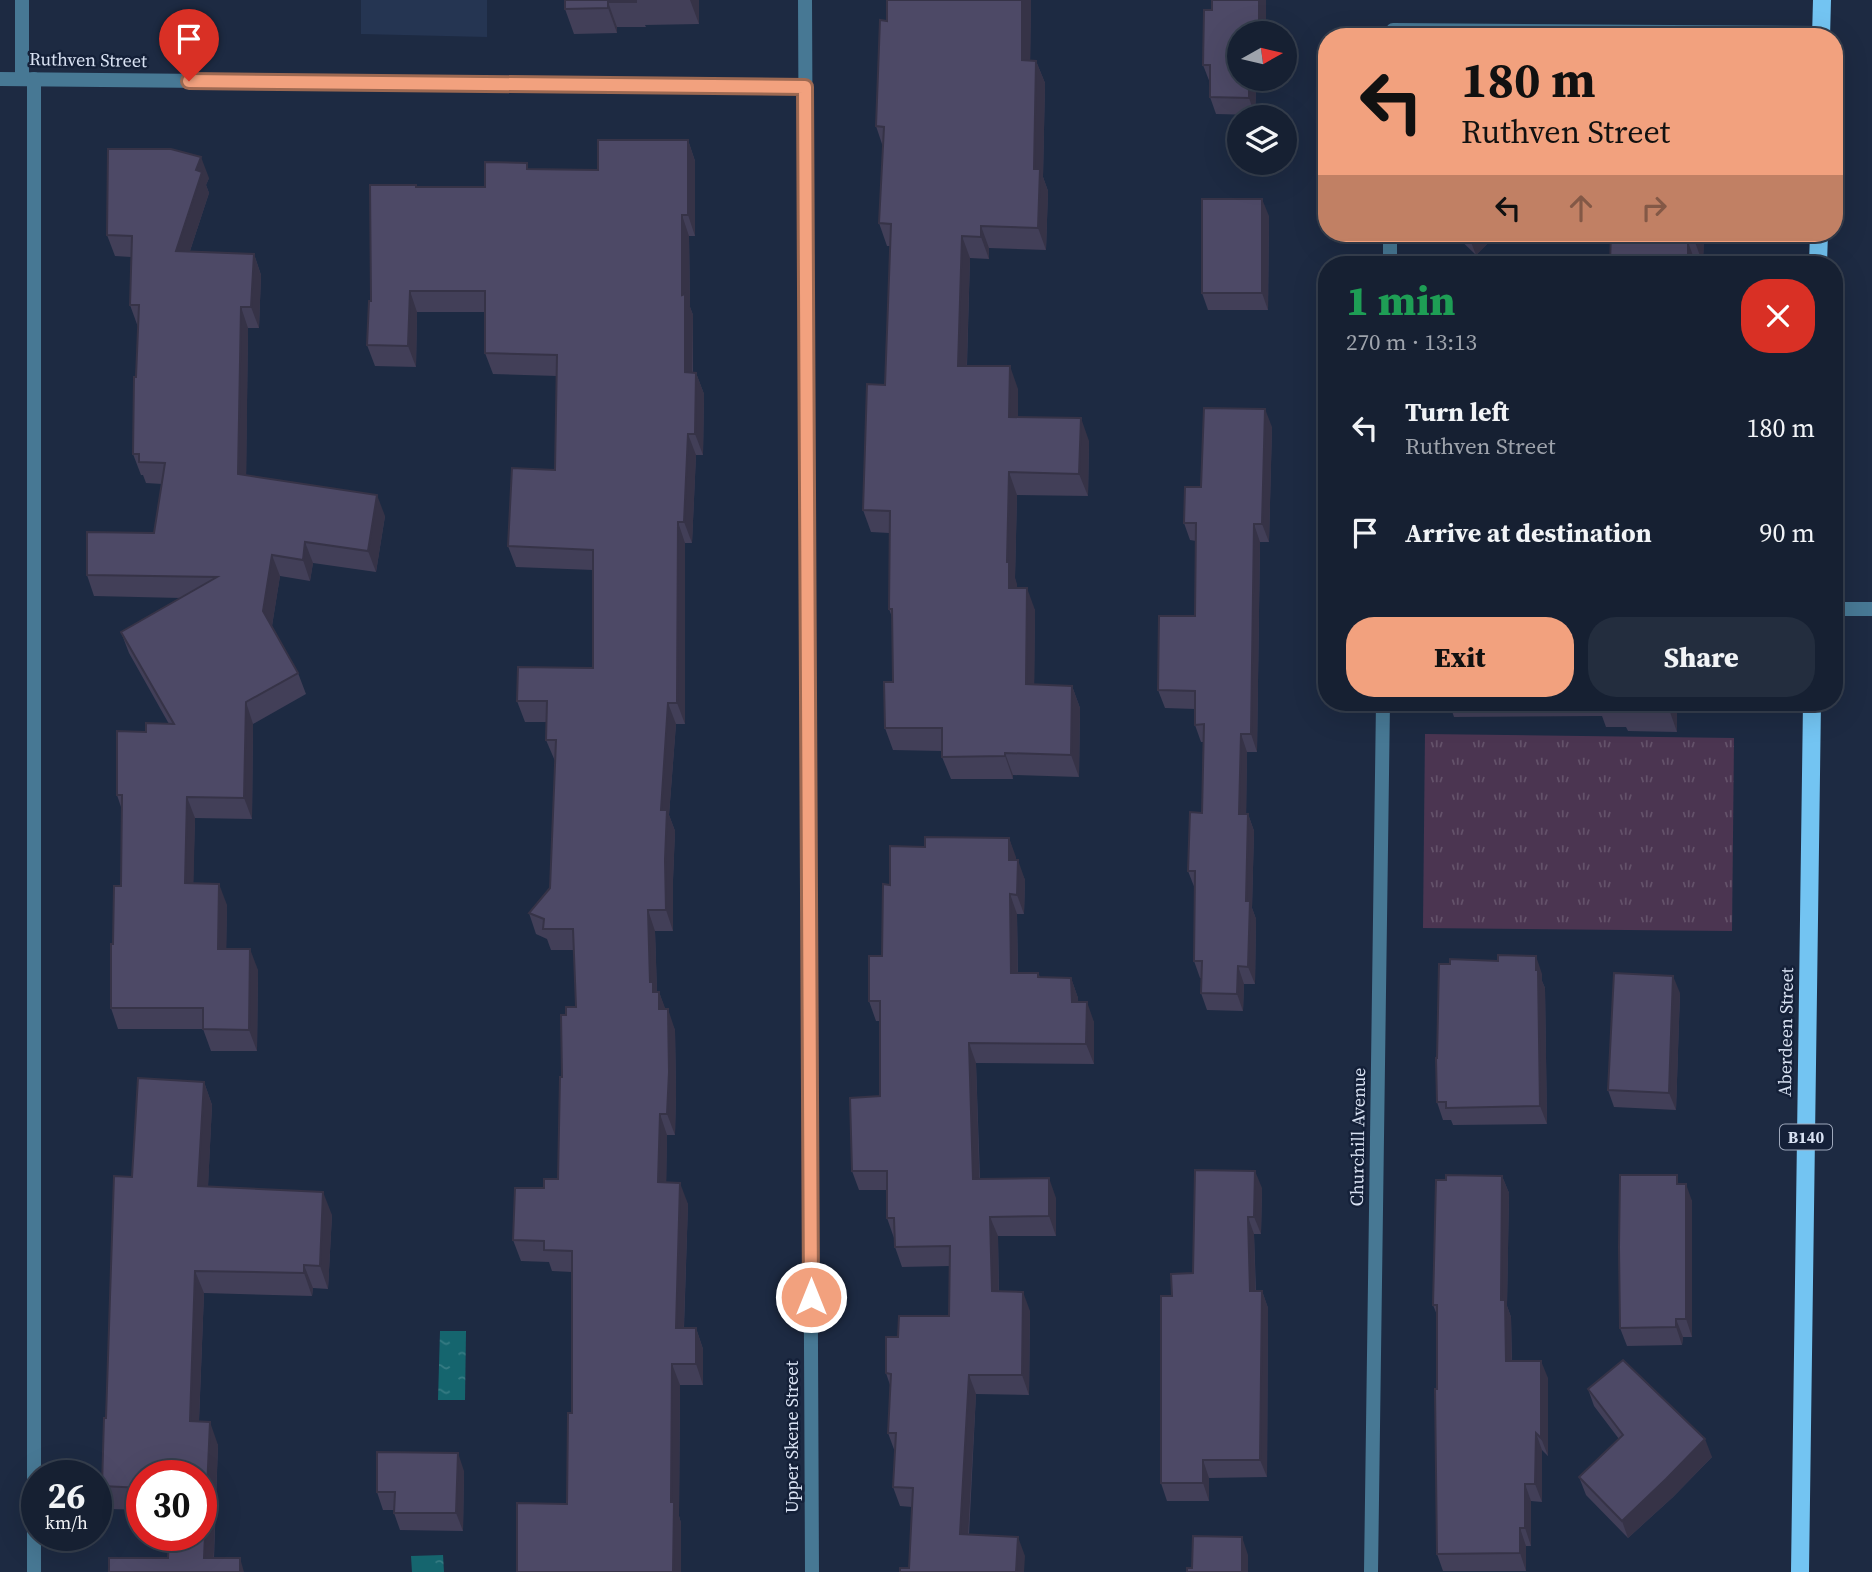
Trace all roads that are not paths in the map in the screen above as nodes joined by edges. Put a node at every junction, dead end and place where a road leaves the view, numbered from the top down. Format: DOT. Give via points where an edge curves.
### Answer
graph roads {
  1 [pos="22,0"];
  2 [pos="805,0"];
  3 [pos="1822,0"];
  4 [pos="1821,28"];
  5 [pos="0,79"];
  6 [pos="28,79"];
  7 [pos="805,87"];
  8 [pos="1843,609"];
  9 [pos="1872,609"];
  10 [pos="1383,711"];
  11 [pos="1812,711"];
  12 [pos="34,1572"];
  13 [pos="812,1572"];
  14 [pos="1370,1572"];
  15 [pos="1800,1572"];
  1 -- 6 [label="street"];
  2 -- 7 [label="street, Upper Skene Street"];
  3 -- 4 [label="main road"];
  5 -- 6 [label="street, Ruthven Street"];
  6 -- 7 [label="street, Ruthven Street"];
  6 -- 12 [label="street"];
  7 -- 13 [label="street, Upper Skene Street"];
  8 -- 9 [label="street"];
  10 -- 14 [label="street, Churchill Avenue"];
  11 -- 15 [label="main road, Aberdeen Street / B140"];
}
